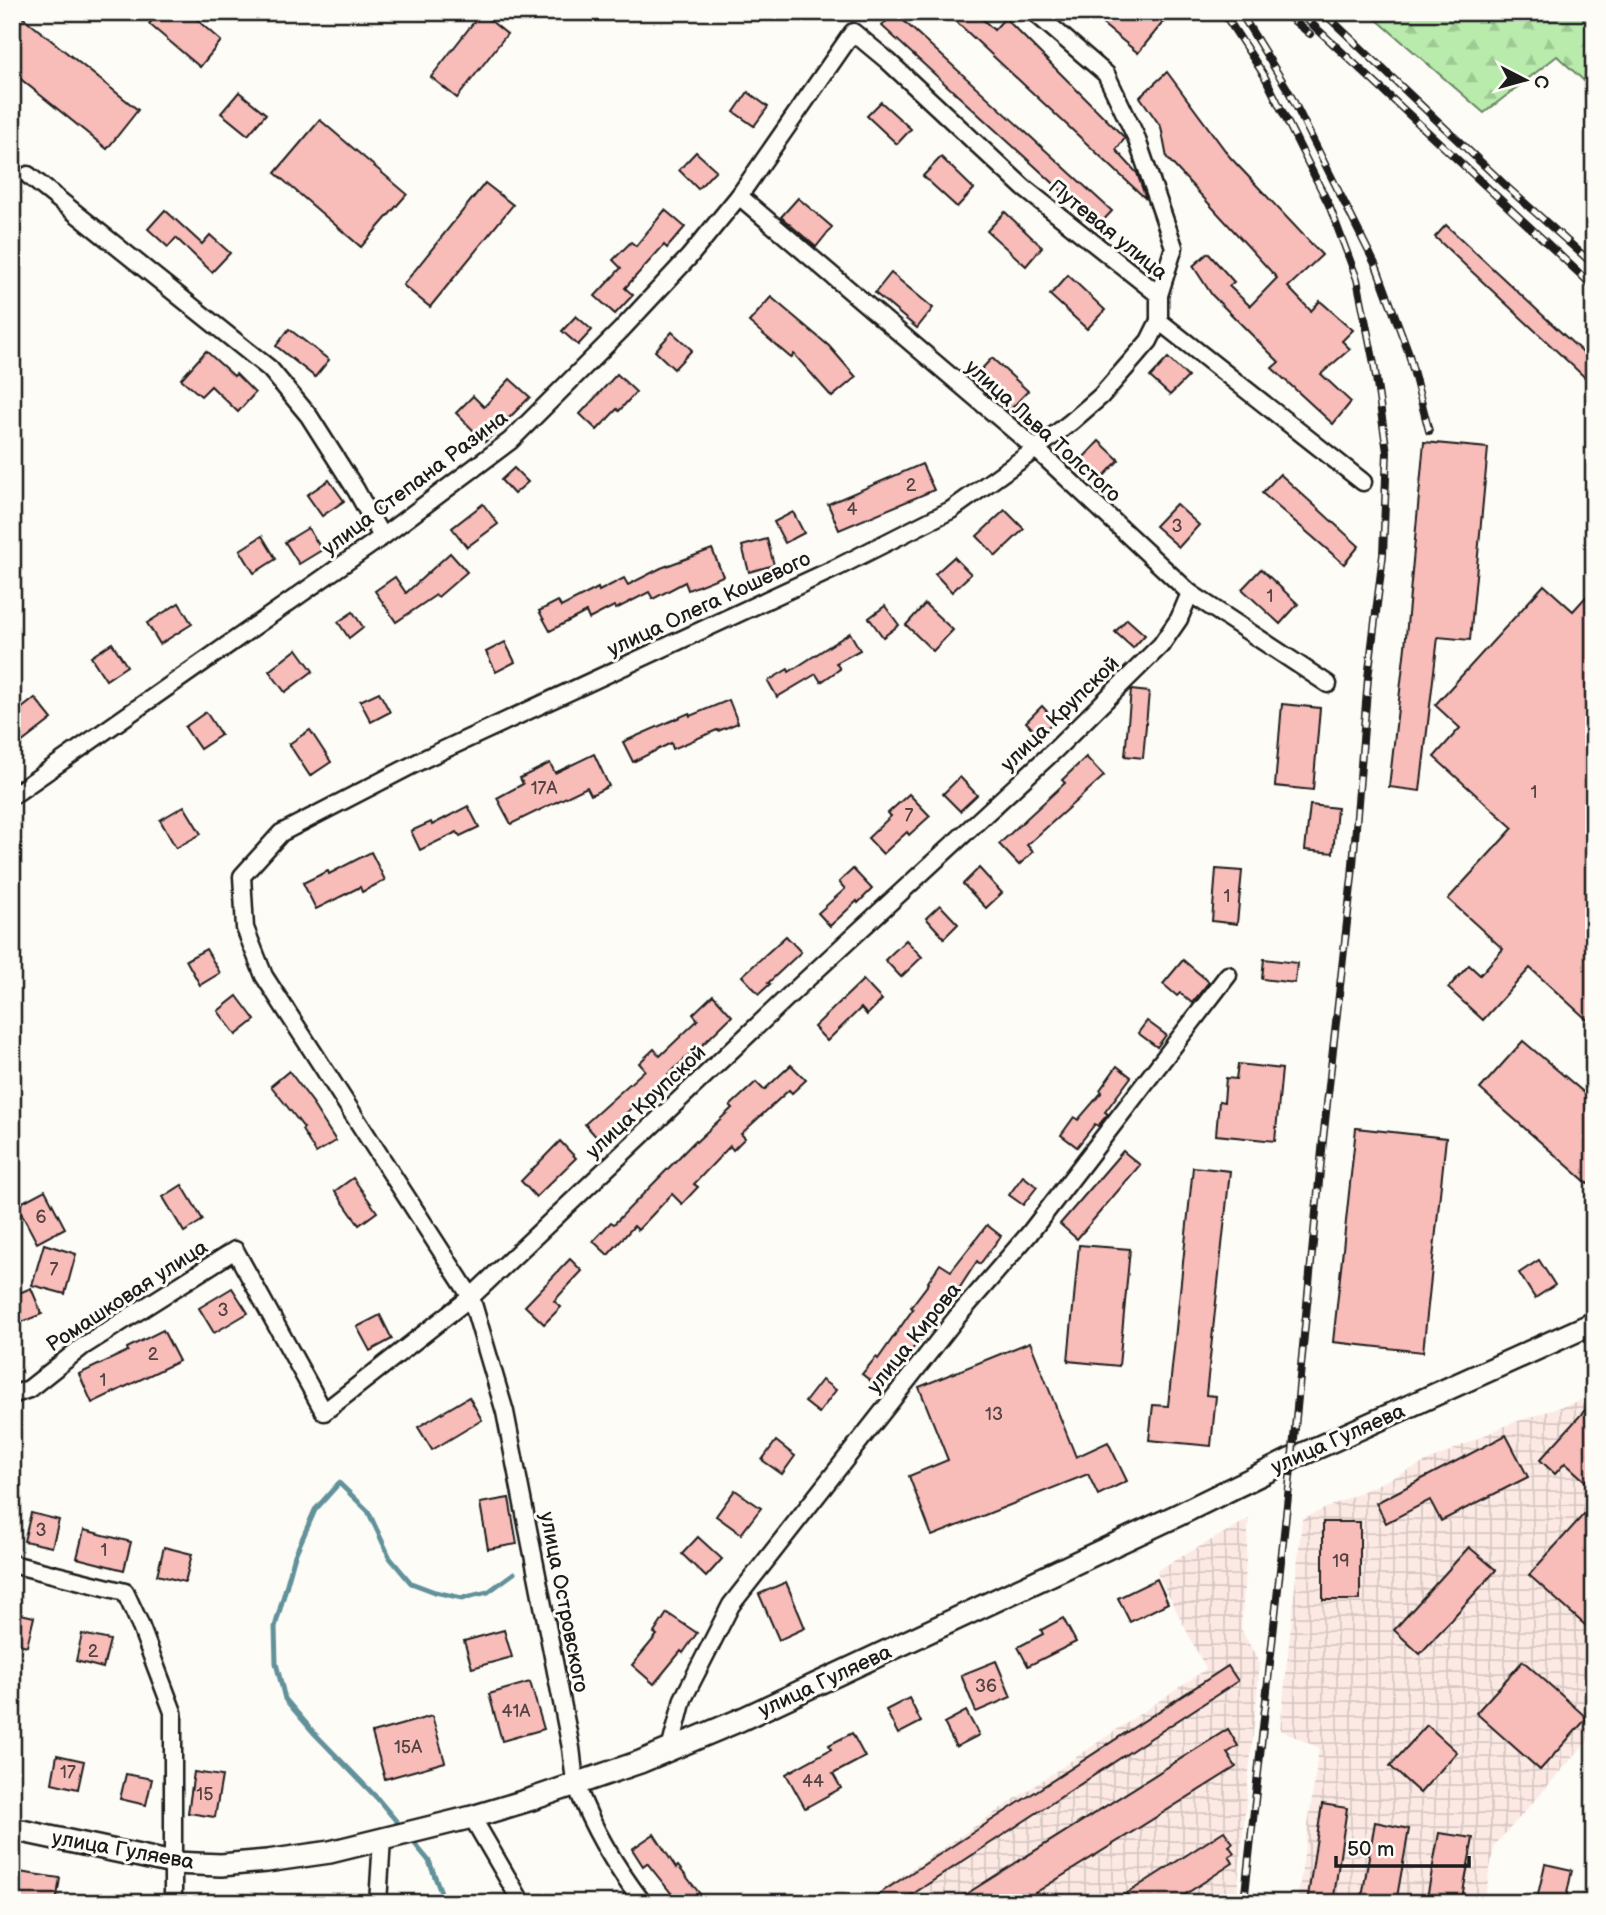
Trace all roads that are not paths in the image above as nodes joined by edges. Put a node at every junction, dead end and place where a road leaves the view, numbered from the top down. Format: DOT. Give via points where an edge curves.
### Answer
graph roads {
  1 [pos="1034,12"];
  2 [pos="853,32"];
  3 [pos="28,175"];
  4 [pos="739,196"];
  5 [pos="1159,295"];
  6 [pos="1160,321"];
  7 [pos="1036,449"];
  8 [pos="1363,482"];
  9 [pos="382,537"];
  10 [pos="1191,593"];
  11 [pos="1328,684"];
  12 [pos="12,796"];
  13 [pos="1228,975"];
  14 [pos="471,1297"];
  15 [pos="1594,1323"];
  16 [pos="12,1395"];
  17 [pos="12,1564"];
  18 [pos="670,1749"];
  19 [pos="576,1785"];
  20 [pos="472,1817"];
  21 [pos="12,1829"];
  22 [pos="382,1839"];
  23 [pos="173,1863"];
  24 [pos="173,1903"];
  25 [pos="378,1903"];
  26 [pos="522,1903"];
  27 [pos="643,1903"];
  1 -- 5 [label="street" via="1106,74 1136,136 1174,247"];
  2 -- 4 [label="street, улица Степана Разина"];
  2 -- 5 [label="street, Путевая улица" via="1024,188"];
  3 -- 9 [label="street" via="270,369 309,416"];
  4 -- 7 [label="street, улица Льва Толстого"];
  4 -- 9 [label="street, улица Степана Разина" via="621,330 510,441"];
  5 -- 6 [label="street, Путевая улица"];
  6 -- 7 [label="street, улица Олега Кошевого" via="1149,341 1101,396"];
  6 -- 8 [label="street"];
  7 -- 10 [label="street, улица Льва Толстого"];
  7 -- 14 [label="street, улица Олега Кошевого" via="951,510 838,568 426,758 281,833 242,876 245,928 264,976"];
  9 -- 12 [label="street, улица Степана Разина"];
  10 -- 11 [label="street, улица Льва Толстого"];
  10 -- 14 [label="street, улица Крупской" via="1161,645 1056,749"];
  13 -- 18 [label="street, улица Кирова" via="1029,1234 957,1317 731,1605 683,1699"];
  14 -- 16 [label="street, Ромашковая улица" via="324,1412 235,1250 82,1347 29,1389"];
  14 -- 19 [label="street, улица Островского" via="505,1412"];
  15 -- 18 [label="main road, улица Гуляева"];
  17 -- 23 [label="street" via="125,1592 173,1712"];
  18 -- 19 [label="main road, улица Гуляева"];
  19 -- 20 [label="main road, улица Гуляева"];
  19 -- 27 [label="street, улица Островского" via="625,1881"];
  20 -- 22 [label="main road, улица Гуляева"];
  20 -- 26 [label="street"];
  21 -- 23 [label="main road, улица Гуляева"];
  22 -- 23 [label="main road, улица Гуляева" via="267,1861"];
  22 -- 25 [label="street"];
  23 -- 24 [label="street"];
}
